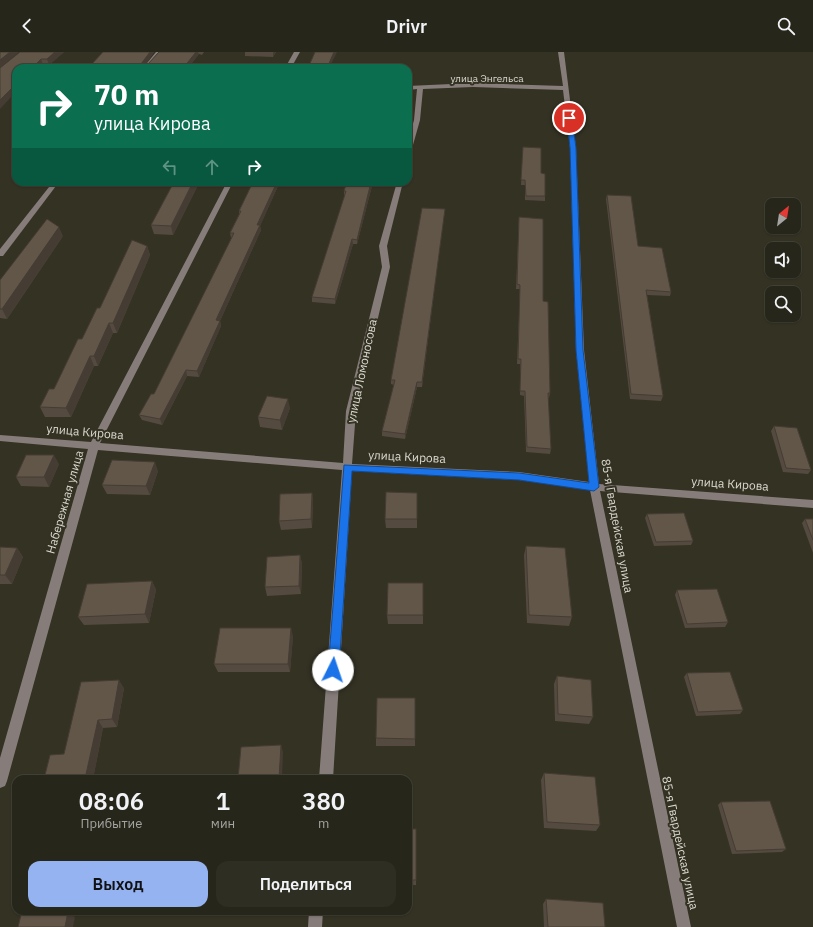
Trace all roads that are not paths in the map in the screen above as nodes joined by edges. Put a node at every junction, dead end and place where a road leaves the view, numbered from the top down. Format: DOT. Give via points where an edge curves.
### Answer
graph roads {
  1 [pos="159,52"];
  2 [pos="297,52"];
  3 [pos="561,52"];
  4 [pos="149,64"];
  5 [pos="290,64"];
  6 [pos="412,88"];
  7 [pos="565,88"];
  8 [pos="420,89"];
  9 [pos="412,138"];
  10 [pos="53,186"];
  11 [pos="228,186"];
  12 [pos="399,186"];
  13 [pos="0,254"];
  14 [pos="0,438"];
  15 [pos="94,446"];
  16 [pos="348,467"];
  17 [pos="594,487"];
  18 [pos="813,504"];
  19 [pos="326,775"];
  20 [pos="0,782"];
  21 [pos="316,915"];
  22 [pos="315,927"];
  23 [pos="684,927"];
  1 -- 4 [label="street"];
  2 -- 5 [label="street"];
  3 -- 7 [label="street, 85-я Гвардейская улица"];
  6 -- 8 [label="street, улица Энгельса"];
  7 -- 8 [label="street, улица Энгельса" via="472,85"];
  7 -- 17 [label="street, 85-я Гвардейская улица" via="573,148 580,350"];
  8 -- 9 [label="street" via="417,120"];
  10 -- 13 [label="street"];
  11 -- 15 [label="street, Набережная улица"];
  12 -- 16 [label="street, улица Ломоносова" via="383,246 386,267 351,411"];
  14 -- 15 [label="street, улица Кирова"];
  15 -- 16 [label="street, улица Кирова"];
  15 -- 20 [label="street, Набережная улица"];
  16 -- 17 [label="street, улица Кирова" via="519,476"];
  16 -- 19 [label="street, улица Ломоносова"];
  17 -- 18 [label="street, улица Кирова"];
  17 -- 23 [label="street, 85-я Гвардейская улица"];
  21 -- 22 [label="street"];
}
